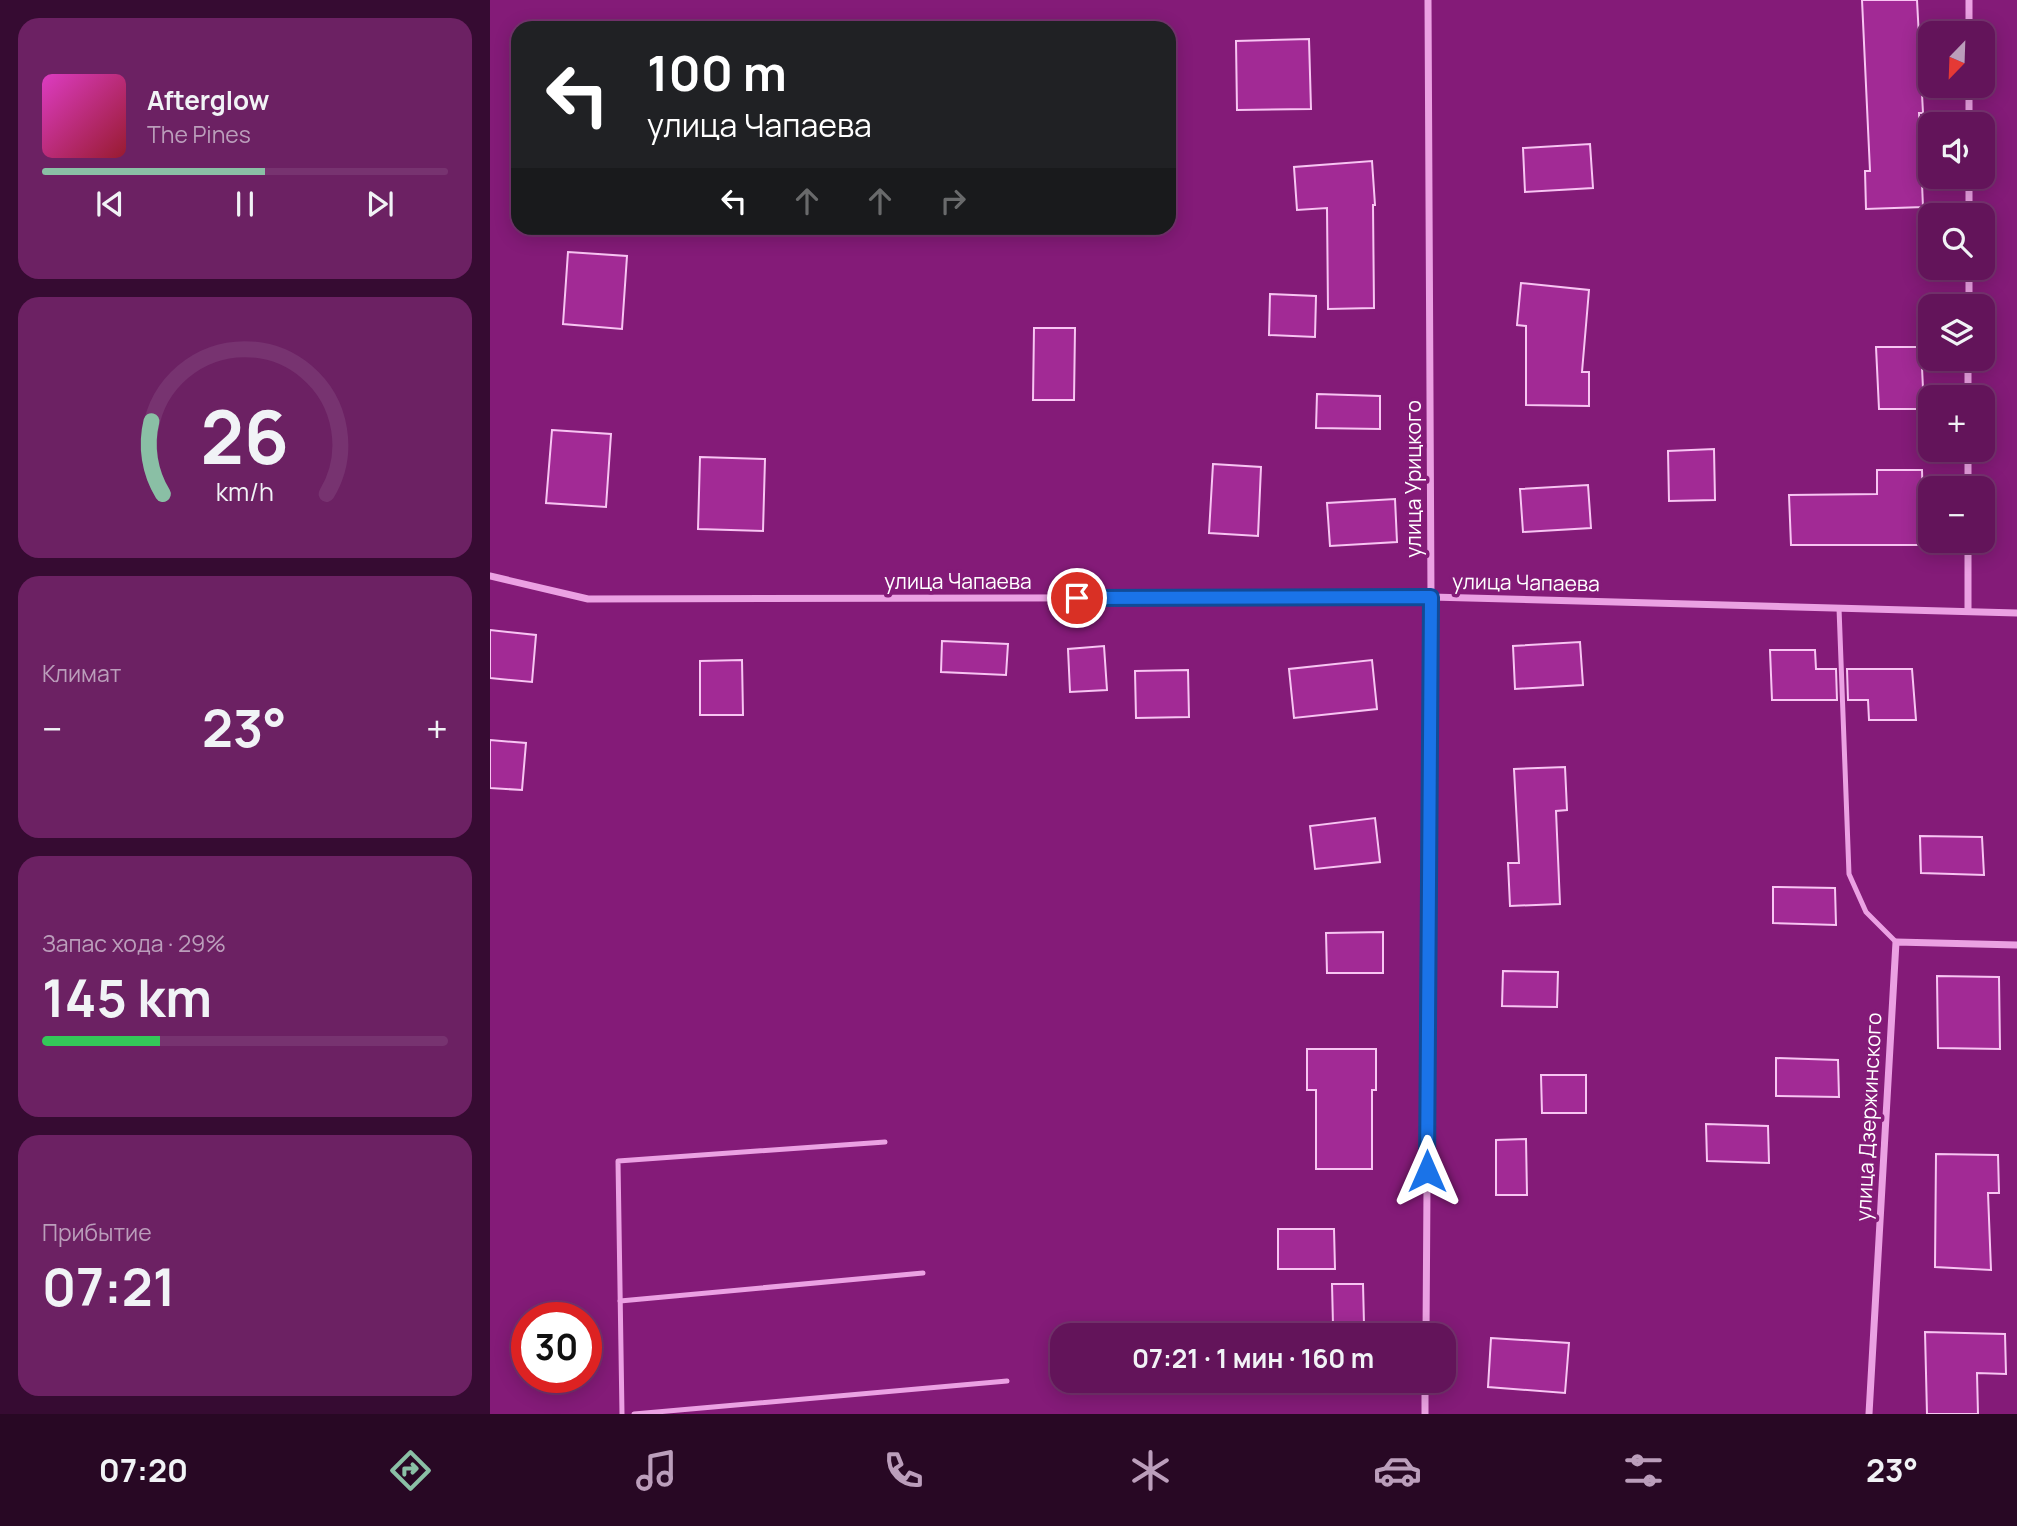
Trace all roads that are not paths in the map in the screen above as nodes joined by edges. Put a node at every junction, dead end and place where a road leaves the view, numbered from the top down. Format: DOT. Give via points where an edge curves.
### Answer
graph roads {
  1 [pos="1428,0"];
  2 [pos="1969,0"];
  3 [pos="1969,21"];
  4 [pos="1968,553"];
  5 [pos="490,576"];
  6 [pos="1431,597"];
  7 [pos="1839,608"];
  8 [pos="1968,611"];
  9 [pos="2017,613"];
  10 [pos="1896,942"];
  11 [pos="2017,944"];
  12 [pos="885,1142"];
  13 [pos="923,1273"];
  14 [pos="620,1301"];
  15 [pos="1426,1323"];
  16 [pos="1007,1381"];
  17 [pos="1425,1393"];
  18 [pos="622,1414"];
  19 [pos="634,1414"];
  20 [pos="1425,1414"];
  21 [pos="1869,1414"];
  1 -- 6 [label="street, улица Урицкого"];
  2 -- 3 [label="street"];
  4 -- 8 [label="street"];
  5 -- 6 [label="street, улица Чапаева" via="587,599"];
  6 -- 7 [label="street, улица Чапаева"];
  6 -- 15 [label="street, улица Урицкого"];
  7 -- 8 [label="street, улица Чапаева"];
  7 -- 10 [label="lane" via="1849,874 1866,912"];
  8 -- 9 [label="street, улица Чапаева"];
  10 -- 11 [label="street"];
  10 -- 21 [label="street, улица Дзержинского"];
  12 -- 14 [label="lane" via="618,1161"];
  13 -- 14 [label="lane"];
  14 -- 18 [label="lane"];
  16 -- 19 [label="lane"];
  17 -- 20 [label="street"];
}
